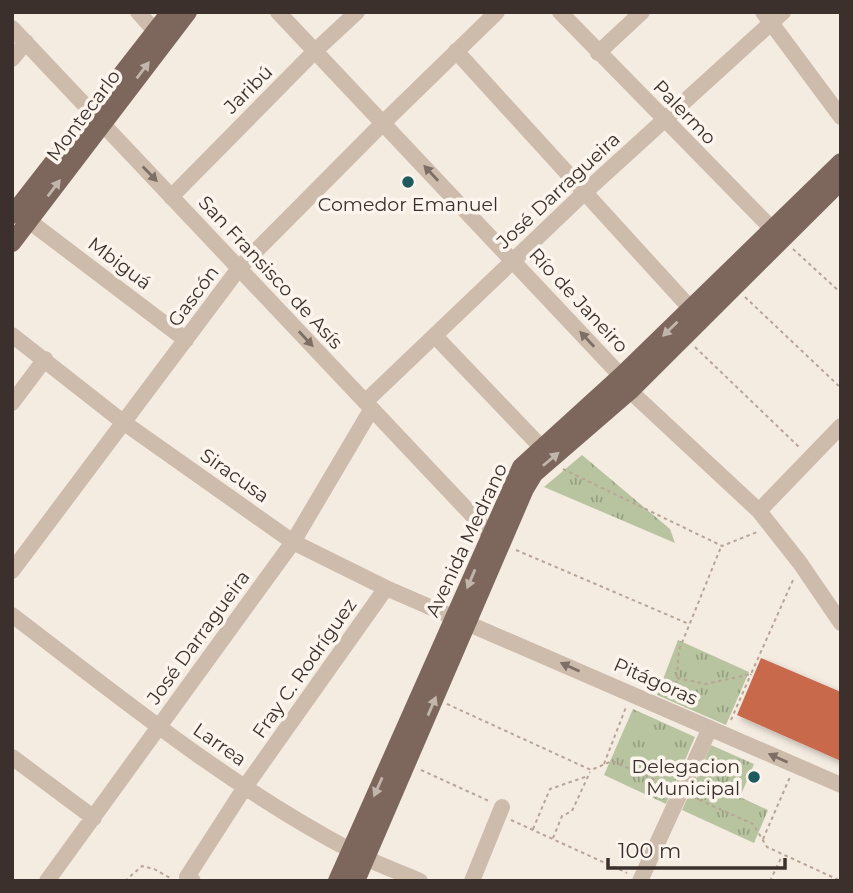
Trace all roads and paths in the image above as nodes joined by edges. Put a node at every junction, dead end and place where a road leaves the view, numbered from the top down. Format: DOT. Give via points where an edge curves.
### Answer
graph roads {
  1 [pos="138,12"];
  2 [pos="170,12"];
  3 [pos="188,12"];
  4 [pos="278,12"];
  5 [pos="357,12"];
  6 [pos="497,12"];
  7 [pos="560,12"];
  8 [pos="642,12"];
  9 [pos="783,12"];
  10 [pos="766,18"];
  11 [pos="12,28"];
  12 [pos="160,36"];
  13 [pos="26,42"];
  14 [pos="316,51"];
  15 [pos="456,51"];
  16 [pos="598,53"];
  17 [pos="12,59"];
  18 [pos="841,117"];
  19 [pos="97,119"];
  20 [pos="664,120"];
  21 [pos="383,122"];
  22 [pos="841,162"];
  23 [pos="841,181"];
  24 [pos="585,191"];
  25 [pos="172,197"];
  26 [pos="21,218"];
  27 [pos="777,235"];
  28 [pos="12,243"];
  29 [pos="514,261"];
  30 [pos="240,267"];
  31 [pos="734,287"];
  32 [pos="841,293"];
  33 [pos="691,309"];
  34 [pos="12,335"];
  35 [pos="435,336"];
  36 [pos="684,336"];
  37 [pos="186,340"];
  38 [pos="45,359"];
  39 [pos="626,384"];
  40 [pos="841,388"];
  41 [pos="12,403"];
  42 [pos="368,406"];
  43 [pos="123,422"];
  44 [pos="841,426"];
  45 [pos="545,455"];
  46 [pos="810,458"];
  47 [pos="759,511"];
  48 [pos="771,526"];
  49 [pos="496,539"];
  50 [pos="293,542"];
  51 [pos="722,546"];
  52 [pos="800,563"];
  53 [pos="12,572"];
  54 [pos="386,588"];
  55 [pos="12,615"];
  56 [pos="461,619"];
  57 [pos="841,623"];
  58 [pos="689,624"];
  59 [pos="751,674"];
  60 [pos="677,678"];
  61 [pos="631,694"];
  62 [pos="435,698"];
  63 [pos="674,712"];
  64 [pos="159,727"];
  65 [pos="717,731"];
  66 [pos="12,757"];
  67 [pos="407,764"];
  68 [pos="603,765"];
  69 [pos="795,765"];
  70 [pos="590,770"];
  71 [pos="588,776"];
  72 [pos="841,785"];
  73 [pos="245,788"];
  74 [pos="681,791"];
  75 [pos="501,811"];
  76 [pos="93,818"];
  77 [pos="533,830"];
  78 [pos="553,839"];
  79 [pos="763,840"];
  80 [pos="358,855"];
  81 [pos="782,855"];
  82 [pos="185,879"];
  83 [pos="641,880"];
  84 [pos="47,881"];
  85 [pos="125,881"];
  86 [pos="337,881"];
  87 [pos="356,881"];
  88 [pos="420,881"];
  89 [pos="471,881"];
  90 [pos="770,881"];
  91 [pos="841,881"];
  1 -- 12 [label="street"];
  2 -- 12 [label="main road, Montecarlo"];
  3 -- 12 [label="main road, Montecarlo"];
  4 -- 14 [label="street, Río de Janeiro"];
  5 -- 14 [label="street, Jaribú"];
  6 -- 15 [label="street, Gascón"];
  7 -- 16 [label="street, Palermo"];
  8 -- 16 [label="street"];
  9 -- 10 [label="street, José Darragueira"];
  10 -- 18 [label="street"];
  10 -- 20 [label="street, José Darragueira"];
  11 -- 13 [label="street, San Fransisco de Asís"];
  12 -- 19 [label="main road, Montecarlo"];
  13 -- 17 [label="street"];
  13 -- 19 [label="street, San Fransisco de Asís"];
  14 -- 21 [label="street, Río de Janeiro"];
  14 -- 25 [label="street, Jaribú"];
  15 -- 21 [label="street, Gascón"];
  15 -- 24 [label="street"];
  16 -- 20 [label="street, Palermo"];
  19 -- 25 [label="street, San Fransisco de Asís, one-way"];
  19 -- 26 [label="main road, Montecarlo"];
  20 -- 24 [label="street, José Darragueira"];
  20 -- 27 [label="street, Palermo"];
  29 -- 21 [label="street, Río de Janeiro, one-way"];
  21 -- 30 [label="street, Gascón"];
  22 -- 27 [label="main road, Avenida Medrano"];
  23 -- 27 [label="main road, Avenida Medrano"];
  24 -- 29 [label="street, José Darragueira"];
  24 -- 33 [label="street"];
  25 -- 30 [label="street, San Fransisco de Asís"];
  26 -- 28 [label="main road, Montecarlo"];
  26 -- 37 [label="street, Mbiguá"];
  27 -- 31 [label="main road, Avenida Medrano"];
  27 -- 32 [label="path"];
  27 -- 33 [label="main road, Avenida Medrano"];
  29 -- 35 [label="street, José Darragueira"];
  39 -- 29 [label="street, Río de Janeiro, one-way"];
  30 -- 37 [label="street, Gascón"];
  30 -- 42 [label="street, San Fransisco de Asís, one-way"];
  31 -- 36 [label="main road, Avenida Medrano"];
  31 -- 40 [label="path"];
  33 -- 39 [label="main road, Avenida Medrano, one-way"];
  34 -- 38 [label="street, Siracusa"];
  35 -- 42 [label="street, José Darragueira"];
  35 -- 45 [label="street"];
  36 -- 39 [label="main road, Avenida Medrano"];
  36 -- 46 [label="path"];
  37 -- 43 [label="street, Gascón"];
  38 -- 41 [label="street"];
  38 -- 43 [label="street, Siracusa"];
  39 -- 45 [label="main road, Avenida Medrano"];
  39 -- 47 [label="street, Río de Janeiro"];
  42 -- 49 [label="street, San Fransisco de Asís"];
  42 -- 50 [label="street, José Darragueira"];
  43 -- 50 [label="street, Siracusa"];
  43 -- 53 [label="street, Gascón"];
  44 -- 46 [label="street"];
  45 -- 49 [label="main road, Avenida Medrano"];
  45 -- 51 [label="path"];
  46 -- 47 [label="street"];
  47 -- 48 [label="street, Río de Janeiro"];
  48 -- 51 [label="path"];
  48 -- 52 [label="street, Río de Janeiro"];
  49 -- 56 [label="main road, Avenida Medrano"];
  49 -- 58 [label="path"];
  50 -- 54 [label="street, Siracusa"];
  50 -- 64 [label="street, José Darragueira"];
  51 -- 58 [label="path"];
  52 -- 57 [label="street, Río de Janeiro"];
  52 -- 59 [label="path"];
  54 -- 56 [label="street, Siracusa"];
  54 -- 73 [label="street, Fray C. Rodríguez"];
  55 -- 64 [label="street, Larrea"];
  61 -- 56 [label="street, Pitágoras, one-way"];
  56 -- 62 [label="main road, Avenida Medrano"];
  56 -- 80 [label="main road, Avenida Medrano, one-way"];
  58 -- 60 [label="path" via="679,650"];
  59 -- 60 [label="path" via="705,684"];
  59 -- 65 [label="path"];
  60 -- 63 [label="path"];
  61 -- 63 [label="street, Pitágoras"];
  61 -- 68 [label="path"];
  67 -- 62 [label="main road, Avenida Medrano, one-way"];
  62 -- 70 [label="path"];
  63 -- 65 [label="street, Pitágoras"];
  64 -- 73 [label="street, Larrea"];
  64 -- 76 [label="street, José Darragueira"];
  69 -- 65 [label="street, Pitágoras, one-way"];
  65 -- 74 [label="street"];
  66 -- 76 [label="street"];
  67 -- 75 [label="path"];
  67 -- 80 [label="main road, Avenida Medrano"];
  68 -- 70 [label="path"];
  68 -- 74 [label="path" via="612,761"];
  69 -- 72 [label="street, Pitágoras"];
  69 -- 79 [label="path"];
  70 -- 71 [label="path"];
  71 -- 77 [label="path" via="550,789"];
  71 -- 78 [label="path"];
  73 -- 80 [label="street, Larrea"];
  73 -- 82 [label="street, Fray C. Rodríguez"];
  74 -- 79 [label="path" via="752,824"];
  74 -- 83 [label="street"];
  75 -- 77 [label="path"];
  75 -- 89 [label="street"];
  76 -- 84 [label="street, José Darragueira"];
  77 -- 78 [label="path"];
  78 -- 83 [label="path"];
  79 -- 81 [label="path"];
  80 -- 86 [label="main road, Avenida Medrano"];
  80 -- 87 [label="main road, Avenida Medrano"];
  80 -- 88 [label="street, Larrea"];
  81 -- 90 [label="path"];
  81 -- 91 [label="path"];
  82 -- 85 [label="path" via="142,866"];
}
